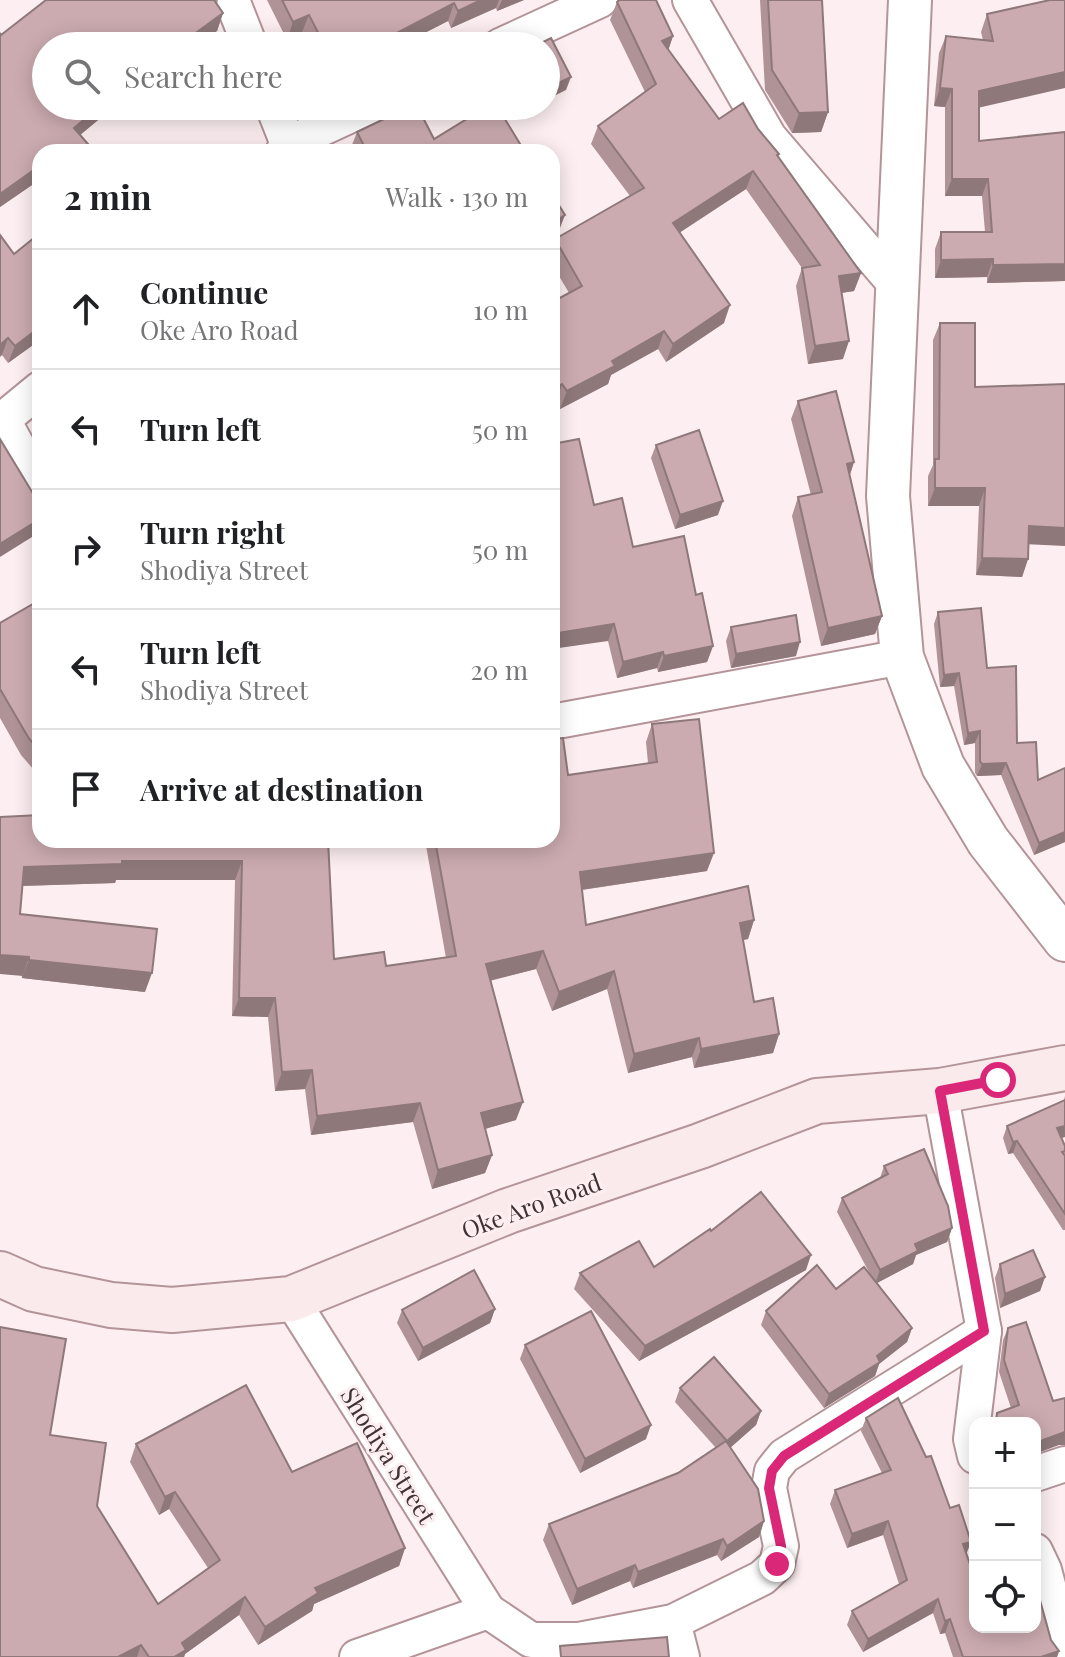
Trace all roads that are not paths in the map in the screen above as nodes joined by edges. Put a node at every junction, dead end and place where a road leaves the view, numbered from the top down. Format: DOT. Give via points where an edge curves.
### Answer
graph roads {
  1 [pos="232,0"];
  2 [pos="600,0"];
  3 [pos="690,0"];
  4 [pos="910,0"];
  5 [pos="245,32"];
  6 [pos="530,32"];
  7 [pos="277,120"];
  8 [pos="342,120"];
  9 [pos="284,144"];
  10 [pos="293,144"];
  11 [pos="896,285"];
  12 [pos="32,396"];
  13 [pos="2,421"];
  14 [pos="32,474"];
  15 [pos="902,657"];
  16 [pos="560,721"];
  17 [pos="1065,940"];
  18 [pos="1065,1068"];
  19 [pos="940,1091"];
  20 [pos="0,1274"];
  21 [pos="291,1299"];
  22 [pos="984,1331"];
  23 [pos="974,1417"];
  24 [pos="1065,1464"];
  25 [pos="1041,1472"];
  26 [pos="1040,1561"];
  27 [pos="488,1611"];
  28 [pos="673,1622"];
  29 [pos="532,1648"];
  30 [pos="1065,1649"];
  31 [pos="357,1657"];
  32 [pos="682,1657"];
  1 -- 5 [label="street"];
  2 -- 6 [label="street"];
  3 -- 11 [label="street" via="769,137"];
  4 -- 11 [label="street"];
  7 -- 9 [label="street"];
  8 -- 10 [label="street"];
  11 -- 15 [label="street" via="888,496"];
  12 -- 13 [label="street"];
  13 -- 14 [label="street"];
  15 -- 16 [label="street"];
  15 -- 17 [label="street" via="943,766 988,841"];
  18 -- 19 [label="main road, Oke Aro Road"];
  19 -- 21 [label="main road, Oke Aro Road" via="817,1101 508,1211"];
  19 -- 22 [label="street"];
  20 -- 21 [label="main road, Oke Aro Road" via="34,1289 111,1305 172,1310"];
  21 -- 27 [label="street, Shodiya Street"];
  22 -- 23 [label="street"];
  22 -- 28 [label="street, Shodiya Street" via="784,1456 772,1471 769,1488 781,1546 777,1564 762,1578"];
  24 -- 25 [label="street"];
  26 -- 30 [label="street"];
  27 -- 29 [label="street, Shodiya Street"];
  27 -- 31 [label="street"];
  28 -- 29 [label="street, Shodiya Street"];
  28 -- 32 [label="street"];
}
